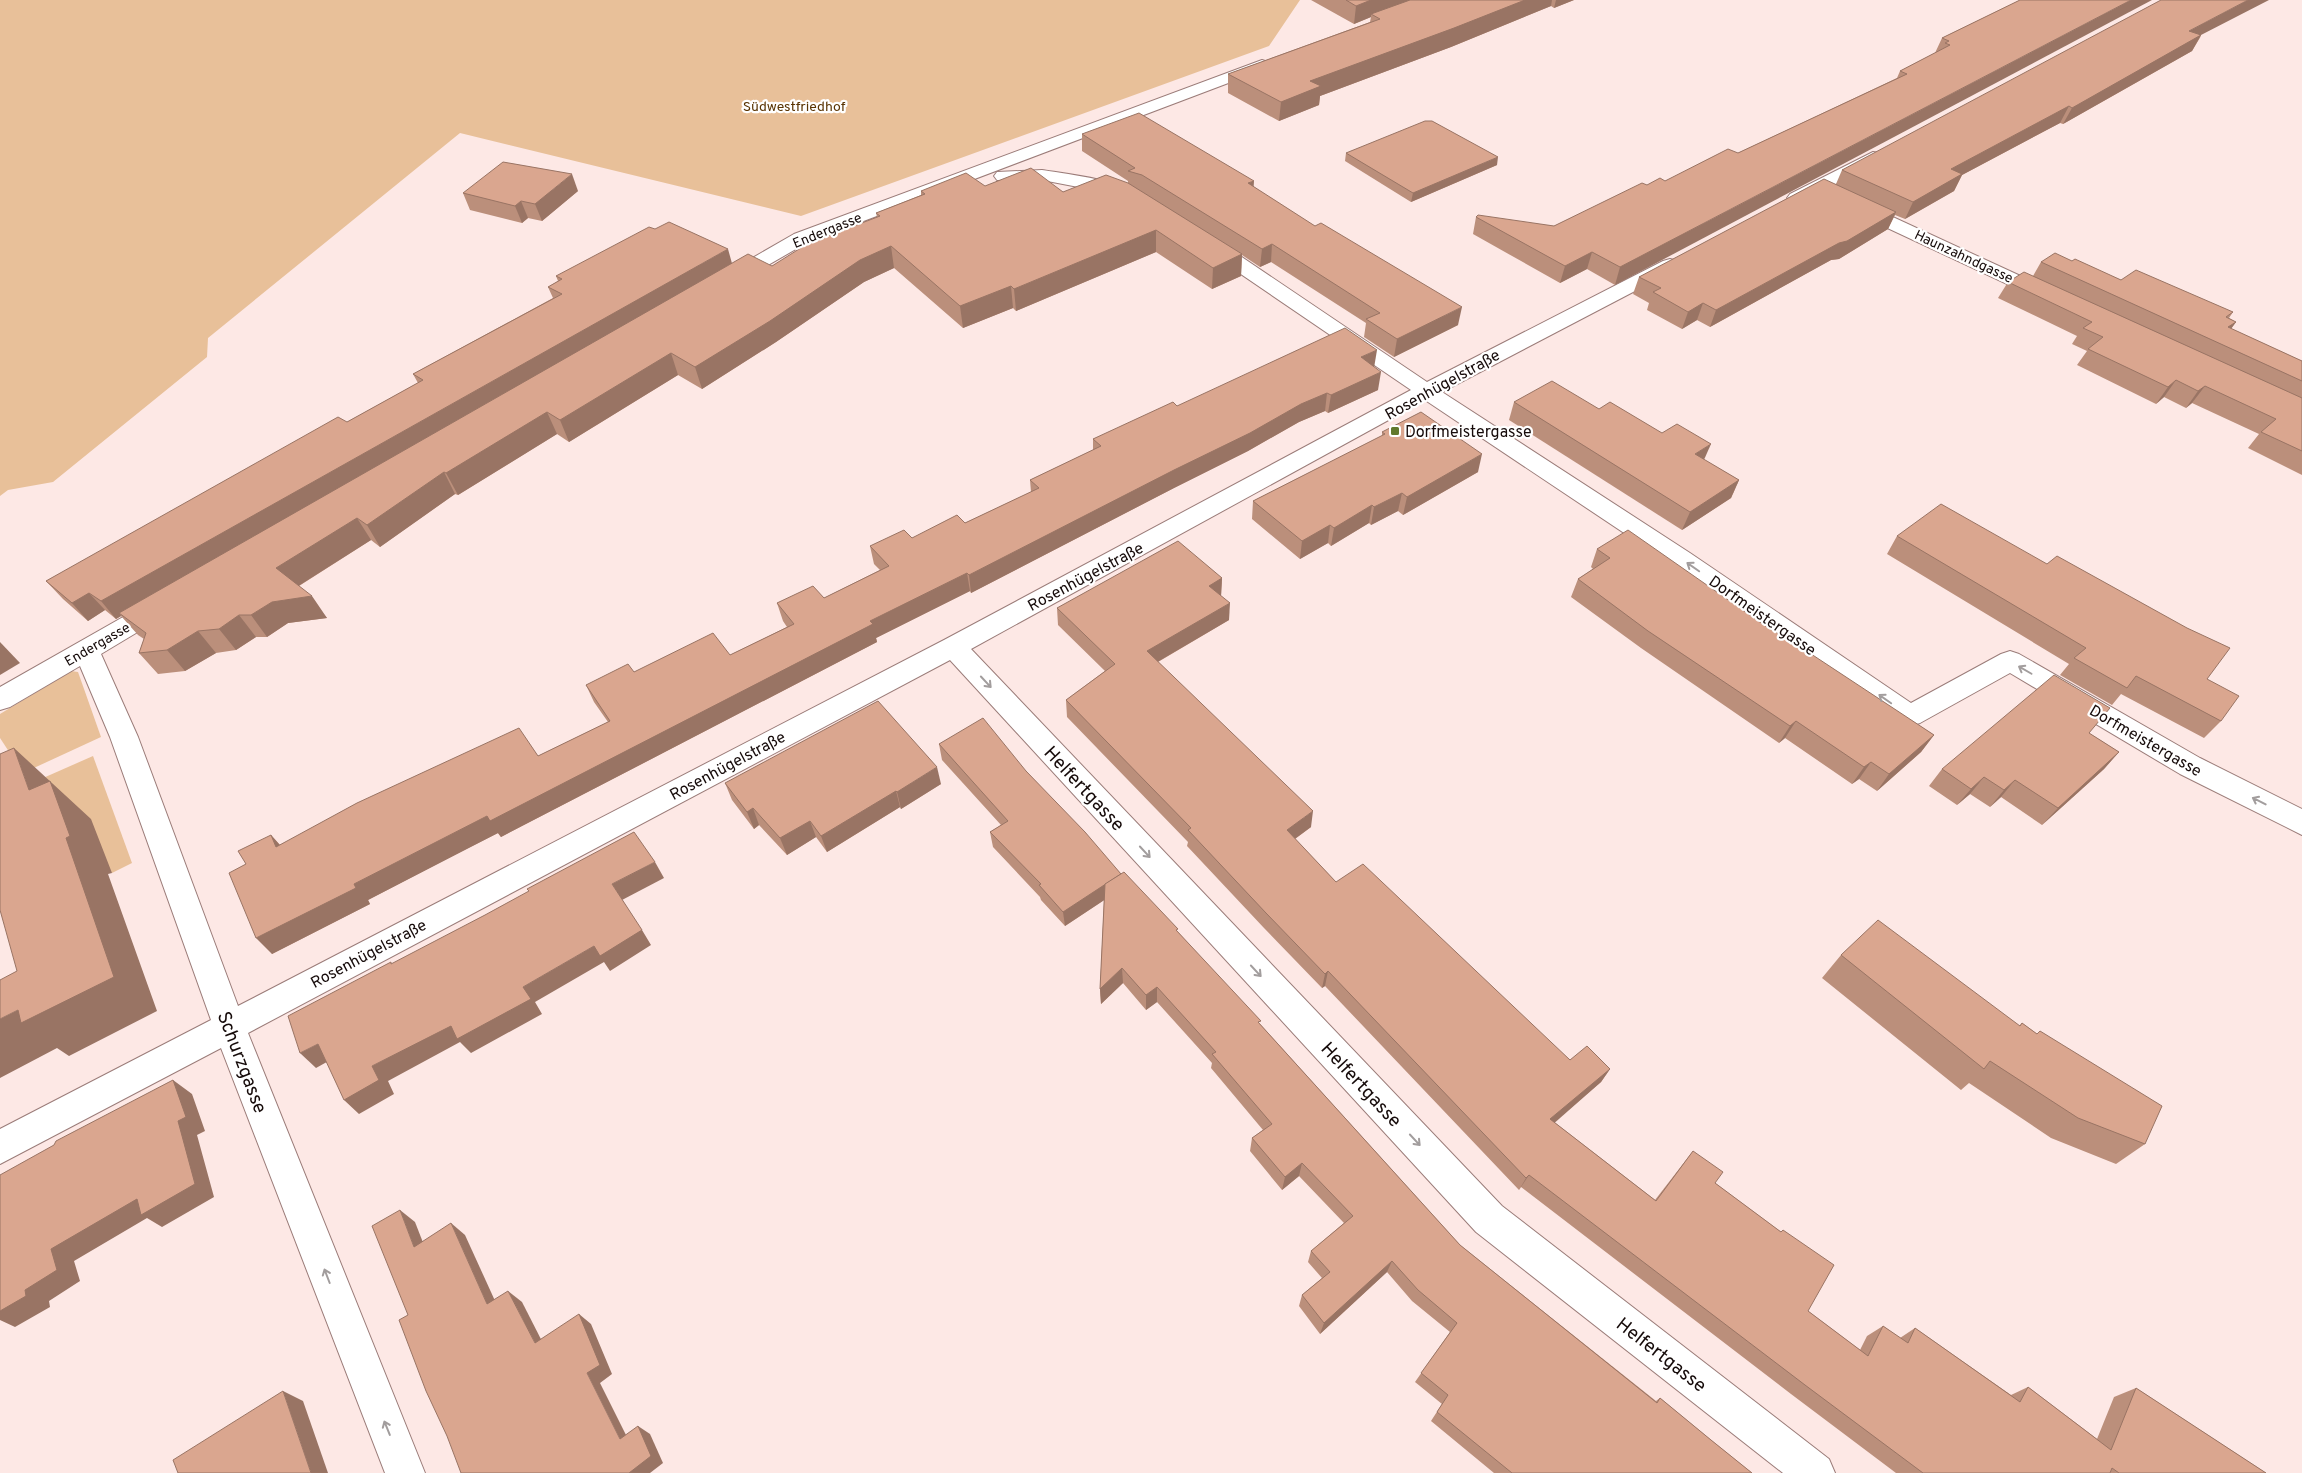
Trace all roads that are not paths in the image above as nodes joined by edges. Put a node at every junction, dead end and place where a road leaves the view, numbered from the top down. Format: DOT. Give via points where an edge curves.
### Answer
graph roads {
  1 [pos="1279,59"];
  2 [pos="1896,145"];
  3 [pos="965,176"];
  4 [pos="1817,187"];
  5 [pos="1144,203"];
  6 [pos="1773,210"];
  7 [pos="1193,234"];
  8 [pos="1694,252"];
  9 [pos="715,288"];
  10 [pos="2067,305"];
  11 [pos="1426,391"];
  12 [pos="180,596"];
  13 [pos="953,647"];
  14 [pos="86,650"];
  15 [pos="0,700"];
  16 [pos="2302,823"];
  17 [pos="229,1026"];
  18 [pos="0,1147"];
  19 [pos="405,1473"];
  20 [pos="1815,1473"];
  1 -- 3 [label="street, Endergasse"];
  2 -- 4 [label="street"];
  3 -- 5 [label="street" via="1042,175 1098,184"];
  3 -- 9 [label="street, Endergasse" via="801,238"];
  4 -- 6 [label="street"];
  4 -- 10 [label="street, Haunzahndgasse"];
  7 -- 11 [label="street, Dorfmeistergasse"];
  8 -- 11 [label="street, Rosenhügelstraße"];
  11 -- 13 [label="street, Rosenhügelstraße"];
  16 -- 11 [label="street, Dorfmeistergasse, one-way" via="2190,766 2010,661 1910,716 1681,559"];
  12 -- 14 [label="street, Endergasse"];
  13 -- 17 [label="street, Rosenhügelstraße"];
  13 -- 20 [label="street, Helfertgasse, one-way" via="1489,1219"];
  14 -- 15 [label="street, Endergasse"];
  14 -- 17 [label="street, Schurzgasse" via="124,737"];
  17 -- 18 [label="street, Rosenhügelstraße"];
  19 -- 17 [label="street, Schurzgasse, one-way"];
}
